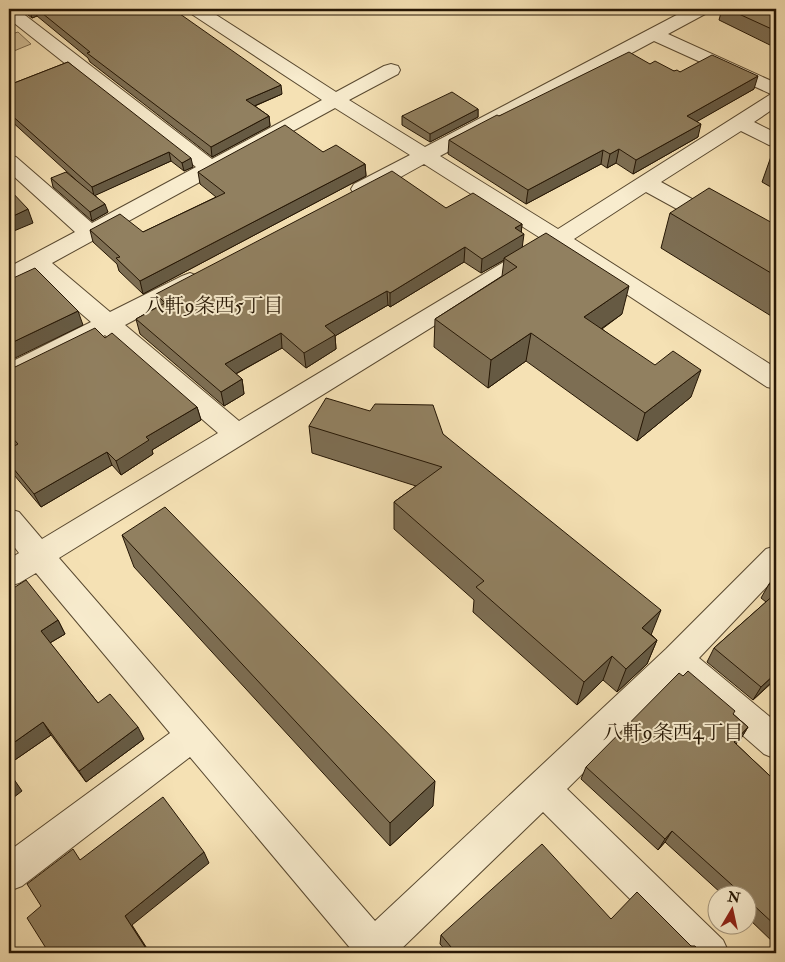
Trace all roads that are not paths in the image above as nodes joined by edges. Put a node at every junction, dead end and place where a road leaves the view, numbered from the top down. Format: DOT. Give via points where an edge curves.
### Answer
graph roads {
  1 [pos="196,9"];
  2 [pos="701,9"];
  3 [pos="13,11"];
  4 [pos="652,34"];
  5 [pos="391,70"];
  6 [pos="776,90"];
  7 [pos="776,99"];
  8 [pos="335,100"];
  9 [pos="740,123"];
  10 [pos="776,141"];
  11 [pos="425,156"];
  12 [pos="9,161"];
  13 [pos="211,168"];
  14 [pos="31,181"];
  15 [pos="646,183"];
  16 [pos="9,192"];
  17 [pos="346,198"];
  18 [pos="90,233"];
  19 [pos="558,239"];
  20 [pos="776,254"];
  21 [pos="36,262"];
  22 [pos="205,273"];
  23 [pos="9,277"];
  24 [pos="108,324"];
  25 [pos="9,374"];
  26 [pos="776,380"];
  27 [pos="237,434"];
  28 [pos="9,520"];
  29 [pos="39,556"];
  30 [pos="776,558"];
  31 [pos="9,574"];
  32 [pos="677,659"];
  33 [pos="192,736"];
  34 [pos="776,742"];
  35 [pos="543,789"];
  36 [pos="9,873"];
  37 [pos="373,952"];
  38 [pos="710,953"];
  1 -- 8 [label="street"];
  2 -- 4 [label="street"];
  3 -- 13 [label="street"];
  4 -- 6 [label="street"];
  4 -- 11 [label="street"];
  5 -- 8 [label="street"];
  7 -- 9 [label="street"];
  8 -- 11 [label="street"];
  8 -- 13 [label="street"];
  9 -- 10 [label="street"];
  9 -- 15 [label="street"];
  11 -- 17 [label="street"];
  11 -- 19 [label="street"];
  12 -- 14 [label="street"];
  13 -- 18 [label="street"];
  14 -- 16 [label="street"];
  14 -- 18 [label="street"];
  15 -- 19 [label="street"];
  15 -- 20 [label="street"];
  18 -- 21 [label="street"];
  19 -- 26 [label="street"];
  19 -- 27 [label="street"];
  21 -- 23 [label="street"];
  21 -- 24 [label="street"];
  22 -- 24 [label="street"];
  24 -- 25 [label="street"];
  24 -- 27 [label="street"];
  27 -- 29 [label="street"];
  28 -- 29 [label="street"];
  29 -- 31 [label="street"];
  29 -- 33 [label="street"];
  30 -- 32 [label="street"];
  32 -- 34 [label="street"];
  32 -- 35 [label="street"];
  33 -- 36 [label="street"];
  33 -- 37 [label="street"];
  35 -- 37 [label="street"];
  35 -- 38 [label="street"];
}
